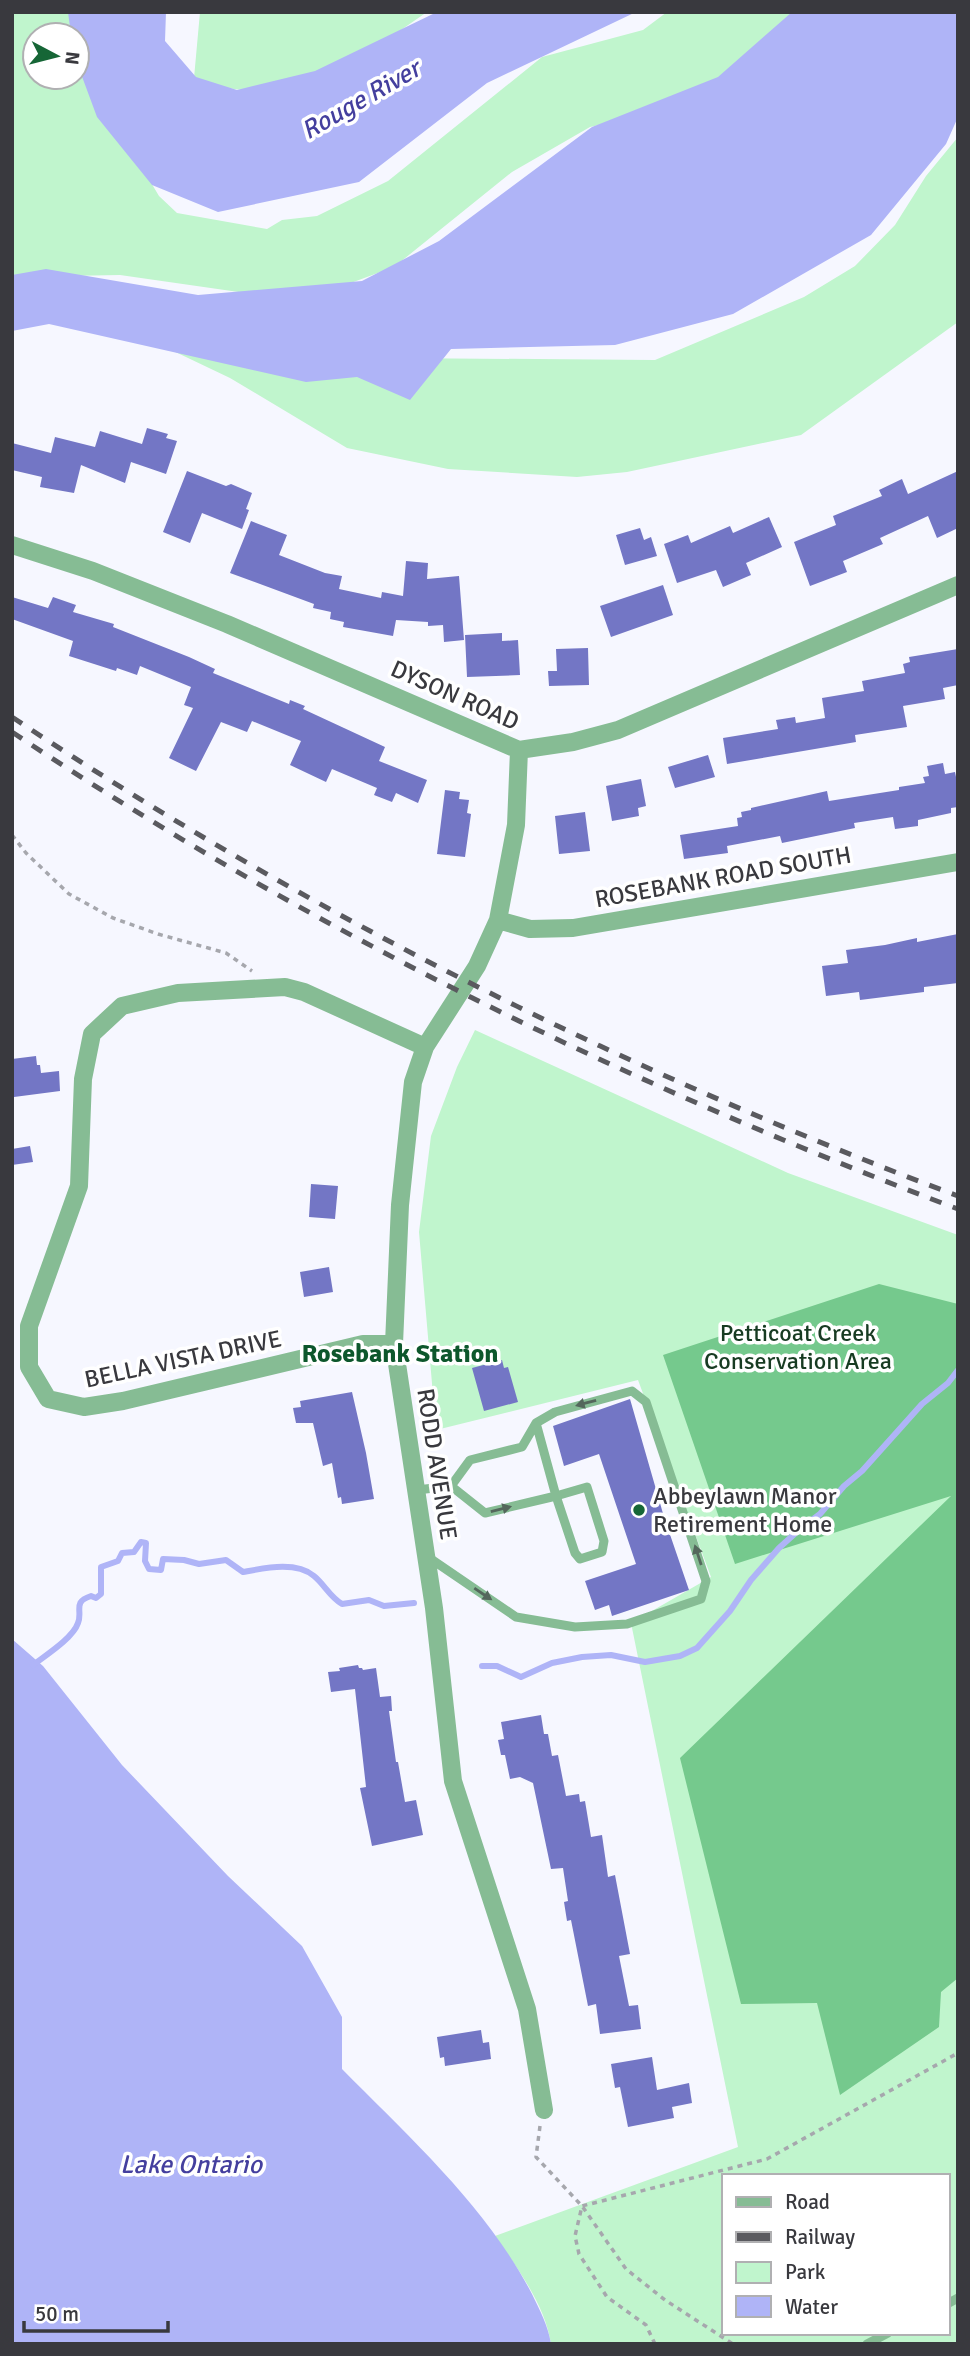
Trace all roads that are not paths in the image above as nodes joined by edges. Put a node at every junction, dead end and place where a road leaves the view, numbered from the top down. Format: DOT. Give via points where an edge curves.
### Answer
graph roads {
  1 [pos="12,545"];
  2 [pos="958,585"];
  3 [pos="519,750"];
  4 [pos="958,862"];
  5 [pos="498,920"];
  6 [pos="425,1048"];
  7 [pos="394,1343"];
  8 [pos="536,1423"];
  9 [pos="451,1486"];
  10 [pos="417,1490"];
  11 [pos="556,1496"];
  12 [pos="426,1556"];
  13 [pos="544,2110"];
  14 [pos="884,2335"];
  15 [pos="867,2344"];
  1 -- 3 [label="street, DYSON ROAD" via="93,571 227,624"];
  2 -- 3 [label="street, DYSON ROAD" via="618,730"];
  3 -- 5 [label="street, RODD AVENUE" via="516,825"];
  4 -- 5 [label="street, ROSEBANK ROAD SOUTH" via="573,928 530,929"];
  5 -- 6 [label="street, RODD AVENUE" via="477,966"];
  6 -- 7 [label="street, RODD AVENUE" via="413,1082 401,1191"];
  6 -- 7 [label="street, BELLA VISTA DRIVE" via="285,987 178,993 122,1006 92,1034 83,1079 79,1186 29,1326 29,1367 48,1399 84,1407 363,1344"];
  7 -- 10 [label="street, RODD AVENUE"];
  8 -- 9 [label="lane" via="522,1447 470,1460"];
  8 -- 11 [label="lane"];
  12 -- 8 [label="lane, one-way" via="516,1616 575,1627 627,1624 701,1600 706,1581 646,1402 632,1391 555,1412"];
  9 -- 10 [label="lane"];
  9 -- 11 [label="lane, one-way" via="485,1513"];
  10 -- 12 [label="street, RODD AVENUE"];
  11 -- 11 [label="lane" via="575,1553 580,1559 602,1552 604,1541 587,1487"];
  12 -- 13 [label="street, RODD AVENUE" via="453,1781 527,2008"];
  14 -- 15 [label="lane"];
}
